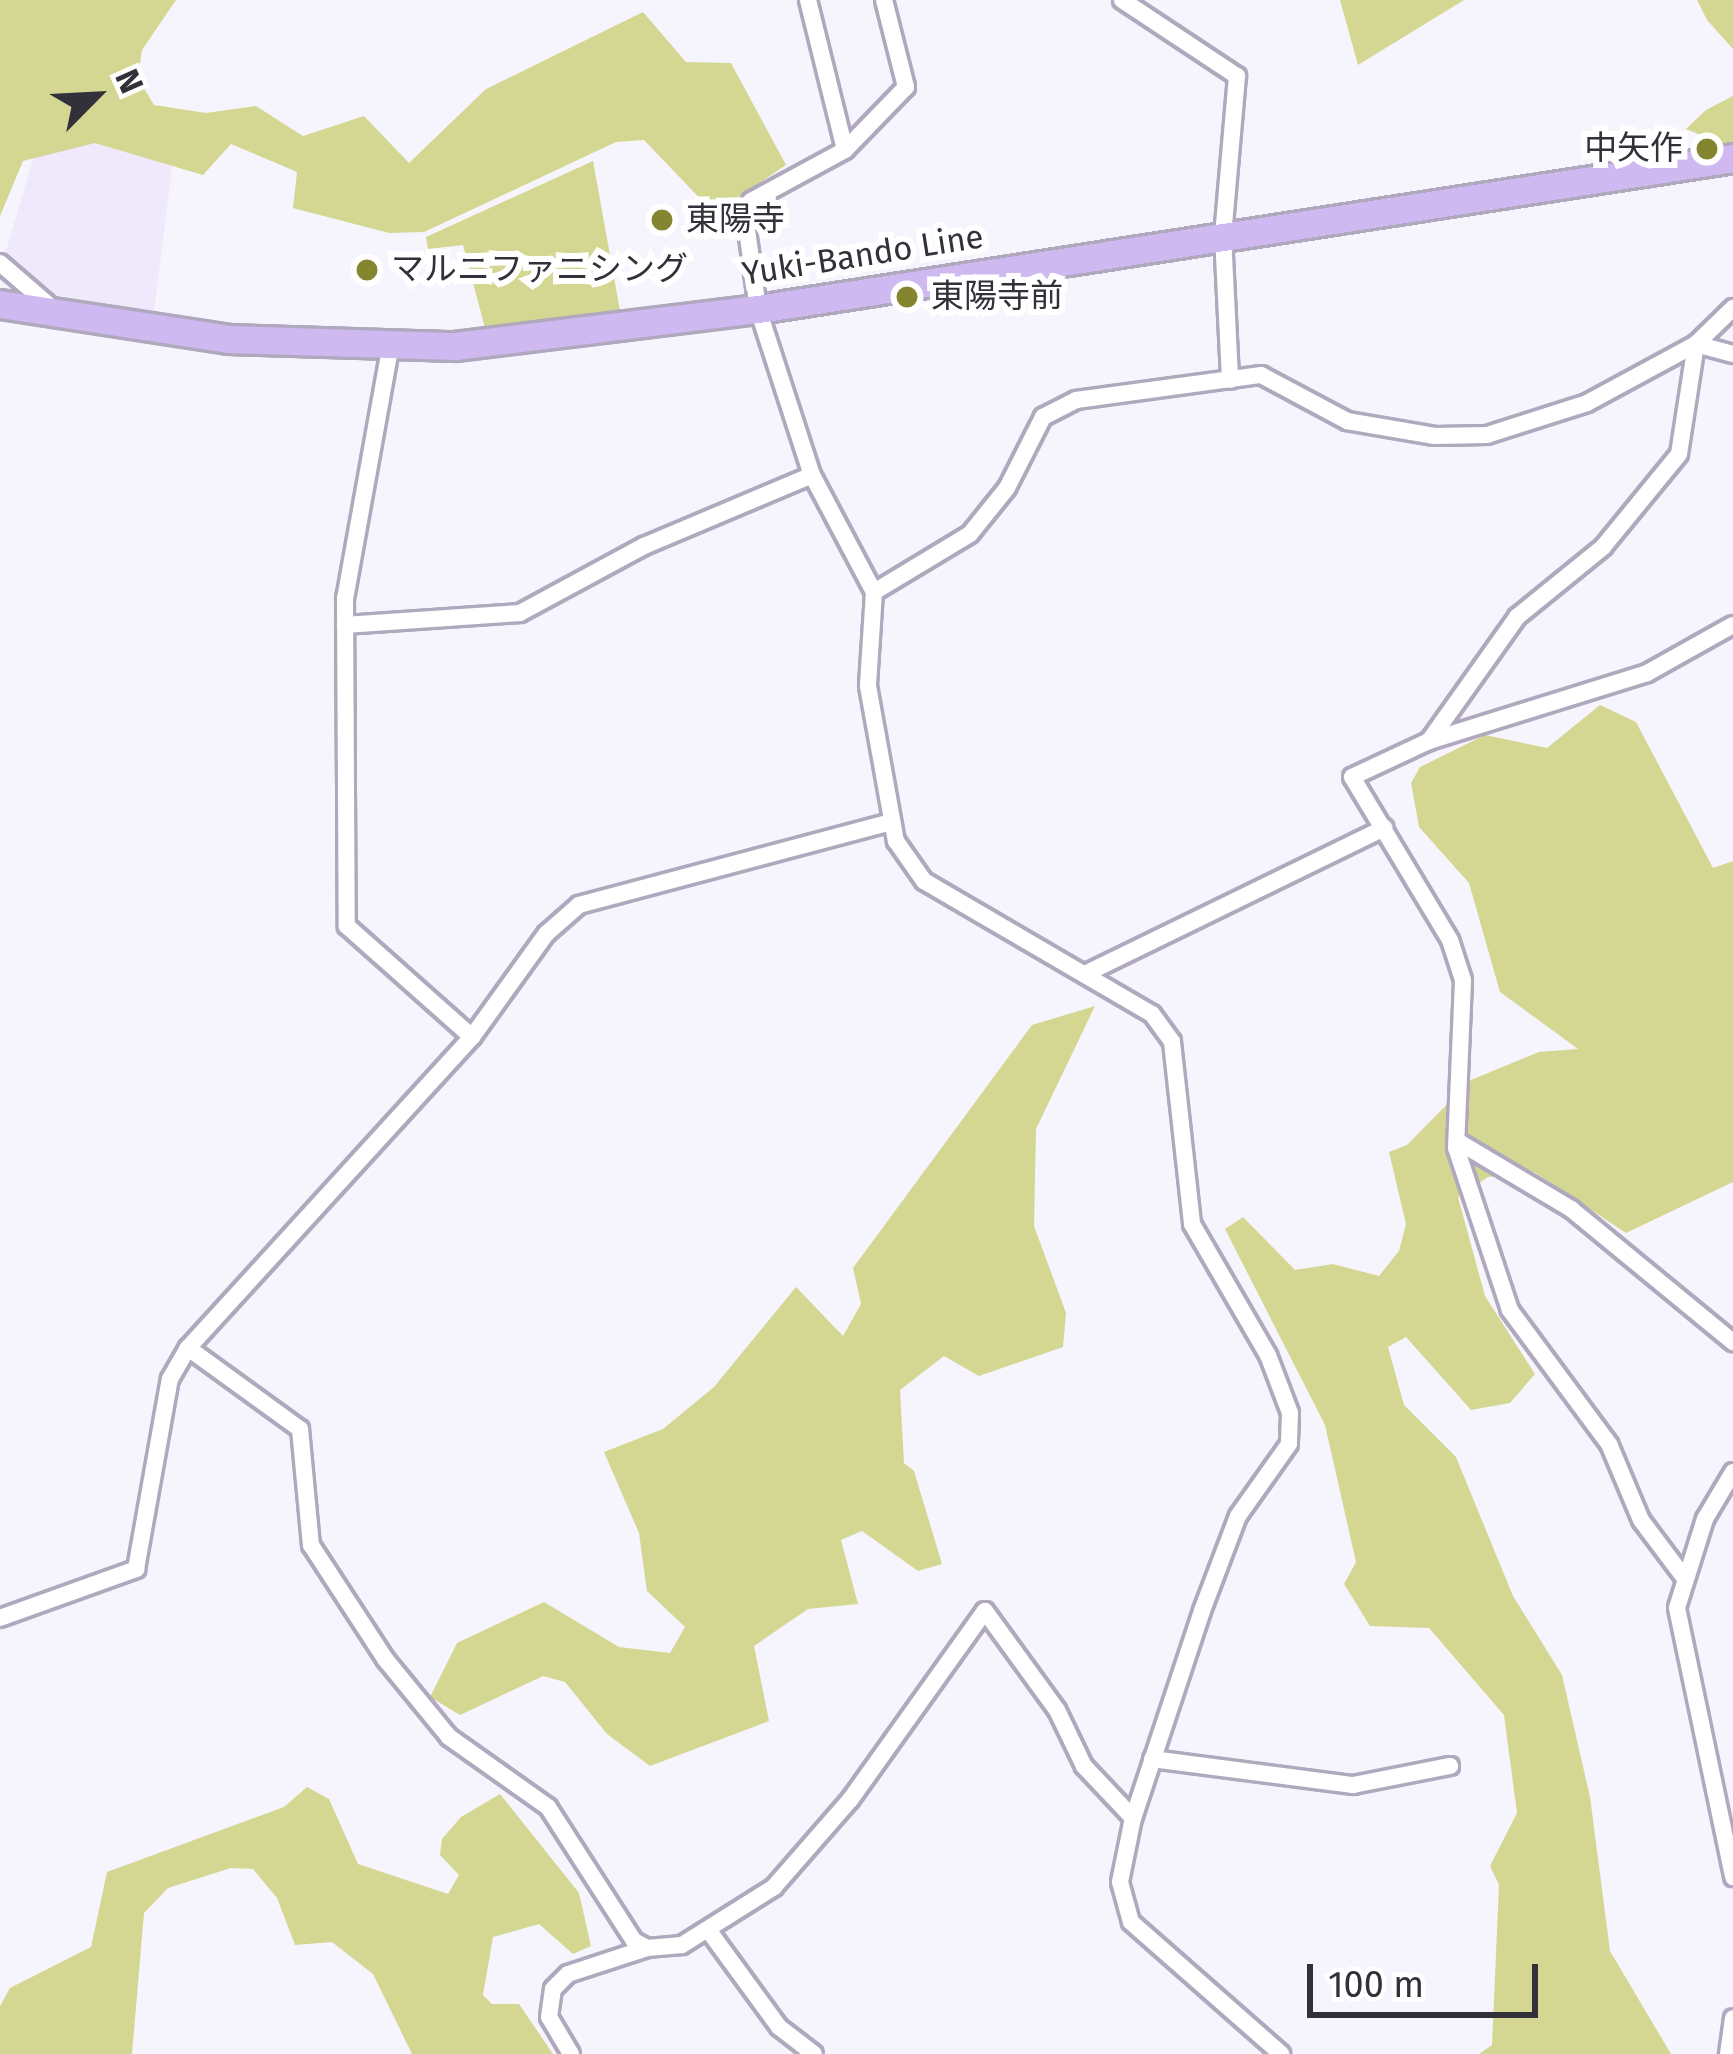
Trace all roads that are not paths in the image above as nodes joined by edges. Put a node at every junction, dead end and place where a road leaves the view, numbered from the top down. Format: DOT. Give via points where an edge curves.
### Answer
graph roads {
  1 [pos="808,0"];
  2 [pos="884,0"];
  3 [pos="1121,0"];
  4 [pos="845,150"];
  5 [pos="1733,158"];
  6 [pos="1223,235"];
  7 [pos="0,263"];
  8 [pos="0,304"];
  9 [pos="1733,308"];
  10 [pos="758,309"];
  11 [pos="59,314"];
  12 [pos="1696,344"];
  13 [pos="390,349"];
  14 [pos="1733,354"];
  15 [pos="1230,380"];
  16 [pos="812,475"];
  17 [pos="874,592"];
  18 [pos="345,625"];
  19 [pos="1733,625"];
  20 [pos="1429,741"];
  21 [pos="887,823"];
  22 [pos="1384,829"];
  23 [pos="1087,973"];
  24 [pos="472,1037"];
  25 [pos="1457,1141"];
  26 [pos="1733,1342"];
  27 [pos="188,1348"];
  28 [pos="1733,1472"];
  29 [pos="1682,1576"];
  30 [pos="0,1618"];
  31 [pos="1152,1759"];
  32 [pos="1450,1766"];
  33 [pos="1132,1818"];
  34 [pos="1733,1877"];
  35 [pos="709,1931"];
  36 [pos="647,1948"];
  37 [pos="1733,2018"];
  38 [pos="571,2054"];
  39 [pos="814,2054"];
  40 [pos="1281,2054"];
  41 [pos="1728,2054"];
  1 -- 4 [label="street"];
  2 -- 4 [label="street" via="906,87"];
  3 -- 6 [label="street" via="1237,76"];
  4 -- 10 [label="street" via="751,201 745,216"];
  5 -- 6 [label="main road, Yuki-Bando Line"];
  6 -- 10 [label="main road, Yuki-Bando Line"];
  6 -- 15 [label="street"];
  7 -- 11 [label="street"];
  8 -- 11 [label="main road, Yuki-Bando Line"];
  9 -- 12 [label="street"];
  10 -- 13 [label="main road, Yuki-Bando Line"];
  10 -- 16 [label="street"];
  11 -- 13 [label="main road, Yuki-Bando Line" via="228,339"];
  12 -- 14 [label="street"];
  12 -- 15 [label="street" via="1588,403 1487,435 1435,436 1346,421 1261,375"];
  12 -- 20 [label="street" via="1679,454 1603,548 1517,617"];
  13 -- 18 [label="street"];
  15 -- 17 [label="street" via="1076,400 1043,417 989,515"];
  16 -- 17 [label="street"];
  16 -- 18 [label="street" via="644,546 520,613"];
  17 -- 21 [label="street" via="868,686"];
  18 -- 24 [label="street" via="347,926"];
  19 -- 20 [label="street" via="1647,673"];
  20 -- 22 [label="street" via="1352,777"];
  21 -- 23 [label="street" via="924,881"];
  21 -- 24 [label="street" via="579,905 531,947"];
  22 -- 23 [label="street"];
  22 -- 25 [label="street" via="1450,940 1463,980 1452,1112"];
  23 -- 31 [label="street" via="1152,1014 1172,1042 1192,1224 1268,1355 1290,1413 1282,1460 1238,1516"];
  24 -- 27 [label="street"];
  25 -- 26 [label="street" via="1570,1209"];
  25 -- 29 [label="street" via="1510,1310 1609,1444 1641,1520"];
  27 -- 30 [label="street" via="170,1379 136,1569"];
  27 -- 36 [label="street" via="300,1429 311,1545 386,1660 449,1737 548,1807 634,1941"];
  28 -- 29 [label="street"];
  29 -- 34 [label="street" via="1681,1638"];
  31 -- 32 [label="street" via="1353,1785"];
  31 -- 33 [label="street"];
  33 -- 35 [label="street" via="1084,1766 1057,1710 985,1611 812,1848 774,1887"];
  33 -- 40 [label="street" via="1120,1882 1131,1922"];
  35 -- 36 [label="street" via="682,1945"];
  35 -- 39 [label="street" via="779,2027"];
  36 -- 38 [label="street" via="568,1974 553,1989 549,2017"];
  37 -- 41 [label="street"];
}
